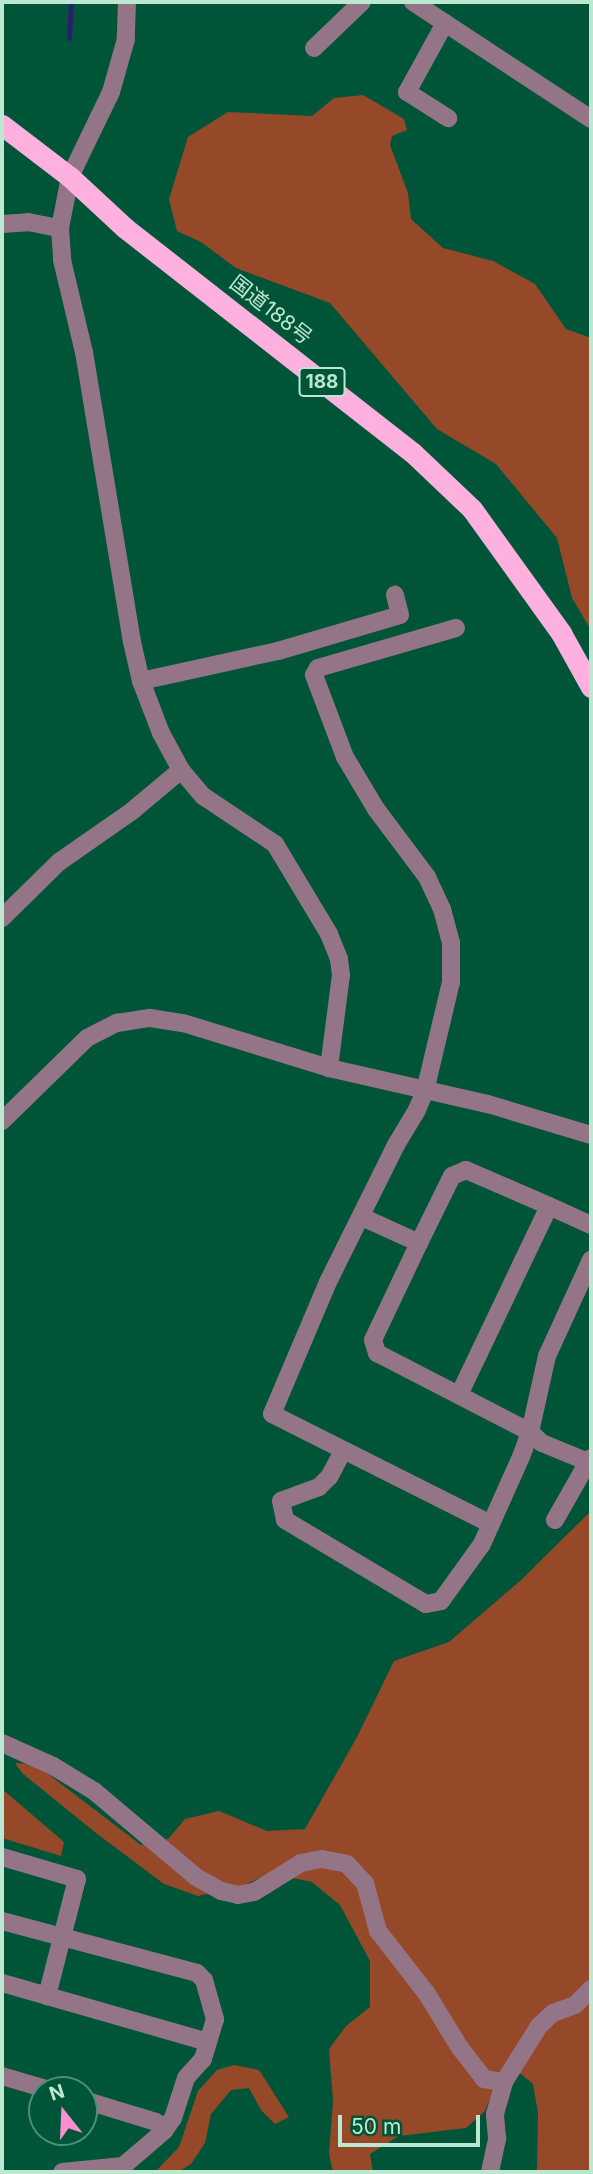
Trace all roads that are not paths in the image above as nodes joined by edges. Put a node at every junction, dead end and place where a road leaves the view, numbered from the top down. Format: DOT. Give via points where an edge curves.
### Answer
graph roads {
  1 [pos="127,2"];
  2 [pos="362,2"];
  3 [pos="413,2"];
  4 [pos="445,23"];
  5 [pos="314,48"];
  6 [pos="448,118"];
  7 [pos="591,119"];
  8 [pos="2,125"];
  9 [pos="70,177"];
  10 [pos="2,224"];
  11 [pos="60,228"];
  12 [pos="395,596"];
  13 [pos="456,628"];
  14 [pos="141,681"];
  15 [pos="591,687"];
  16 [pos="181,770"];
  17 [pos="2,918"];
  18 [pos="330,1068"];
  19 [pos="425,1091"];
  20 [pos="2,1121"];
  21 [pos="591,1135"];
  22 [pos="548,1206"];
  23 [pos="362,1217"];
  24 [pos="591,1225"];
  25 [pos="419,1243"];
  26 [pos="590,1265"];
  27 [pos="458,1395"];
  28 [pos="530,1432"];
  29 [pos="343,1451"];
  30 [pos="589,1460"];
  31 [pos="555,1520"];
  32 [pos="491,1524"];
  33 [pos="2,1743"];
  34 [pos="2,1857"];
  35 [pos="2,1921"];
  36 [pos="62,1937"];
  37 [pos="2,1983"];
  38 [pos="591,1989"];
  39 [pos="47,1996"];
  40 [pos="208,2042"];
  41 [pos="2,2076"];
  42 [pos="504,2082"];
  43 [pos="28,2084"];
  44 [pos="98,2105"];
  45 [pos="164,2130"];
  46 [pos="62,2172"];
  47 [pos="491,2172"];
  1 -- 9 [label="street" via="126,39 111,92"];
  2 -- 5 [label="street"];
  3 -- 4 [label="street"];
  4 -- 6 [label="street" via="407,92"];
  4 -- 7 [label="street"];
  8 -- 9 [label="highway, 国道188号 / 188"];
  9 -- 11 [label="street"];
  9 -- 15 [label="highway, 国道188号 / 188" via="125,228 413,453 472,509 561,633"];
  10 -- 11 [label="street" via="28,222"];
  11 -- 14 [label="street" via="64,273 84,352"];
  12 -- 14 [label="street" via="400,615 278,651"];
  13 -- 19 [label="street" via="318,668 314,675 345,757 376,810 428,877 442,909 451,943 451,982"];
  14 -- 16 [label="street"];
  16 -- 17 [label="street" via="58,862"];
  16 -- 18 [label="street" via="203,796 275,844 330,934 341,975"];
  18 -- 19 [label="street"];
  18 -- 20 [label="street" via="167,1019 133,1019 87,1038"];
  19 -- 21 [label="street" via="488,1104"];
  19 -- 23 [label="street"];
  22 -- 24 [label="street"];
  22 -- 25 [label="street" via="466,1170 452,1176"];
  22 -- 27 [label="street"];
  23 -- 25 [label="street"];
  23 -- 29 [label="street" via="328,1282 272,1414"];
  25 -- 27 [label="street" via="373,1340 377,1353"];
  26 -- 28 [label="street" via="547,1356"];
  27 -- 28 [label="street"];
  28 -- 30 [label="street" via="542,1443"];
  28 -- 32 [label="street"];
  29 -- 32 [label="street"];
  29 -- 32 [label="street" via="319,1487 281,1501 285,1520 426,1604 441,1601"];
  30 -- 31 [label="street"];
  33 -- 42 [label="street" via="94,1791 196,1877 221,1891 254,1892 301,1863 322,1859 347,1864 365,1882 378,1931 427,1994 460,2048 484,2079"];
  34 -- 36 [label="street" via="77,1879"];
  35 -- 36 [label="street"];
  36 -- 39 [label="street"];
  36 -- 40 [label="street" via="197,1973 204,1980 215,2019"];
  37 -- 39 [label="street"];
  38 -- 42 [label="street" via="575,2005 553,2013 539,2026"];
  39 -- 40 [label="street"];
  40 -- 45 [label="street" via="203,2059 186,2078 173,2118"];
  41 -- 43 [label="street"];
  42 -- 47 [label="street" via="495,2114 497,2138"];
  44 -- 45 [label="street" via="156,2122"];
  45 -- 46 [label="street" via="123,2166"];
}
